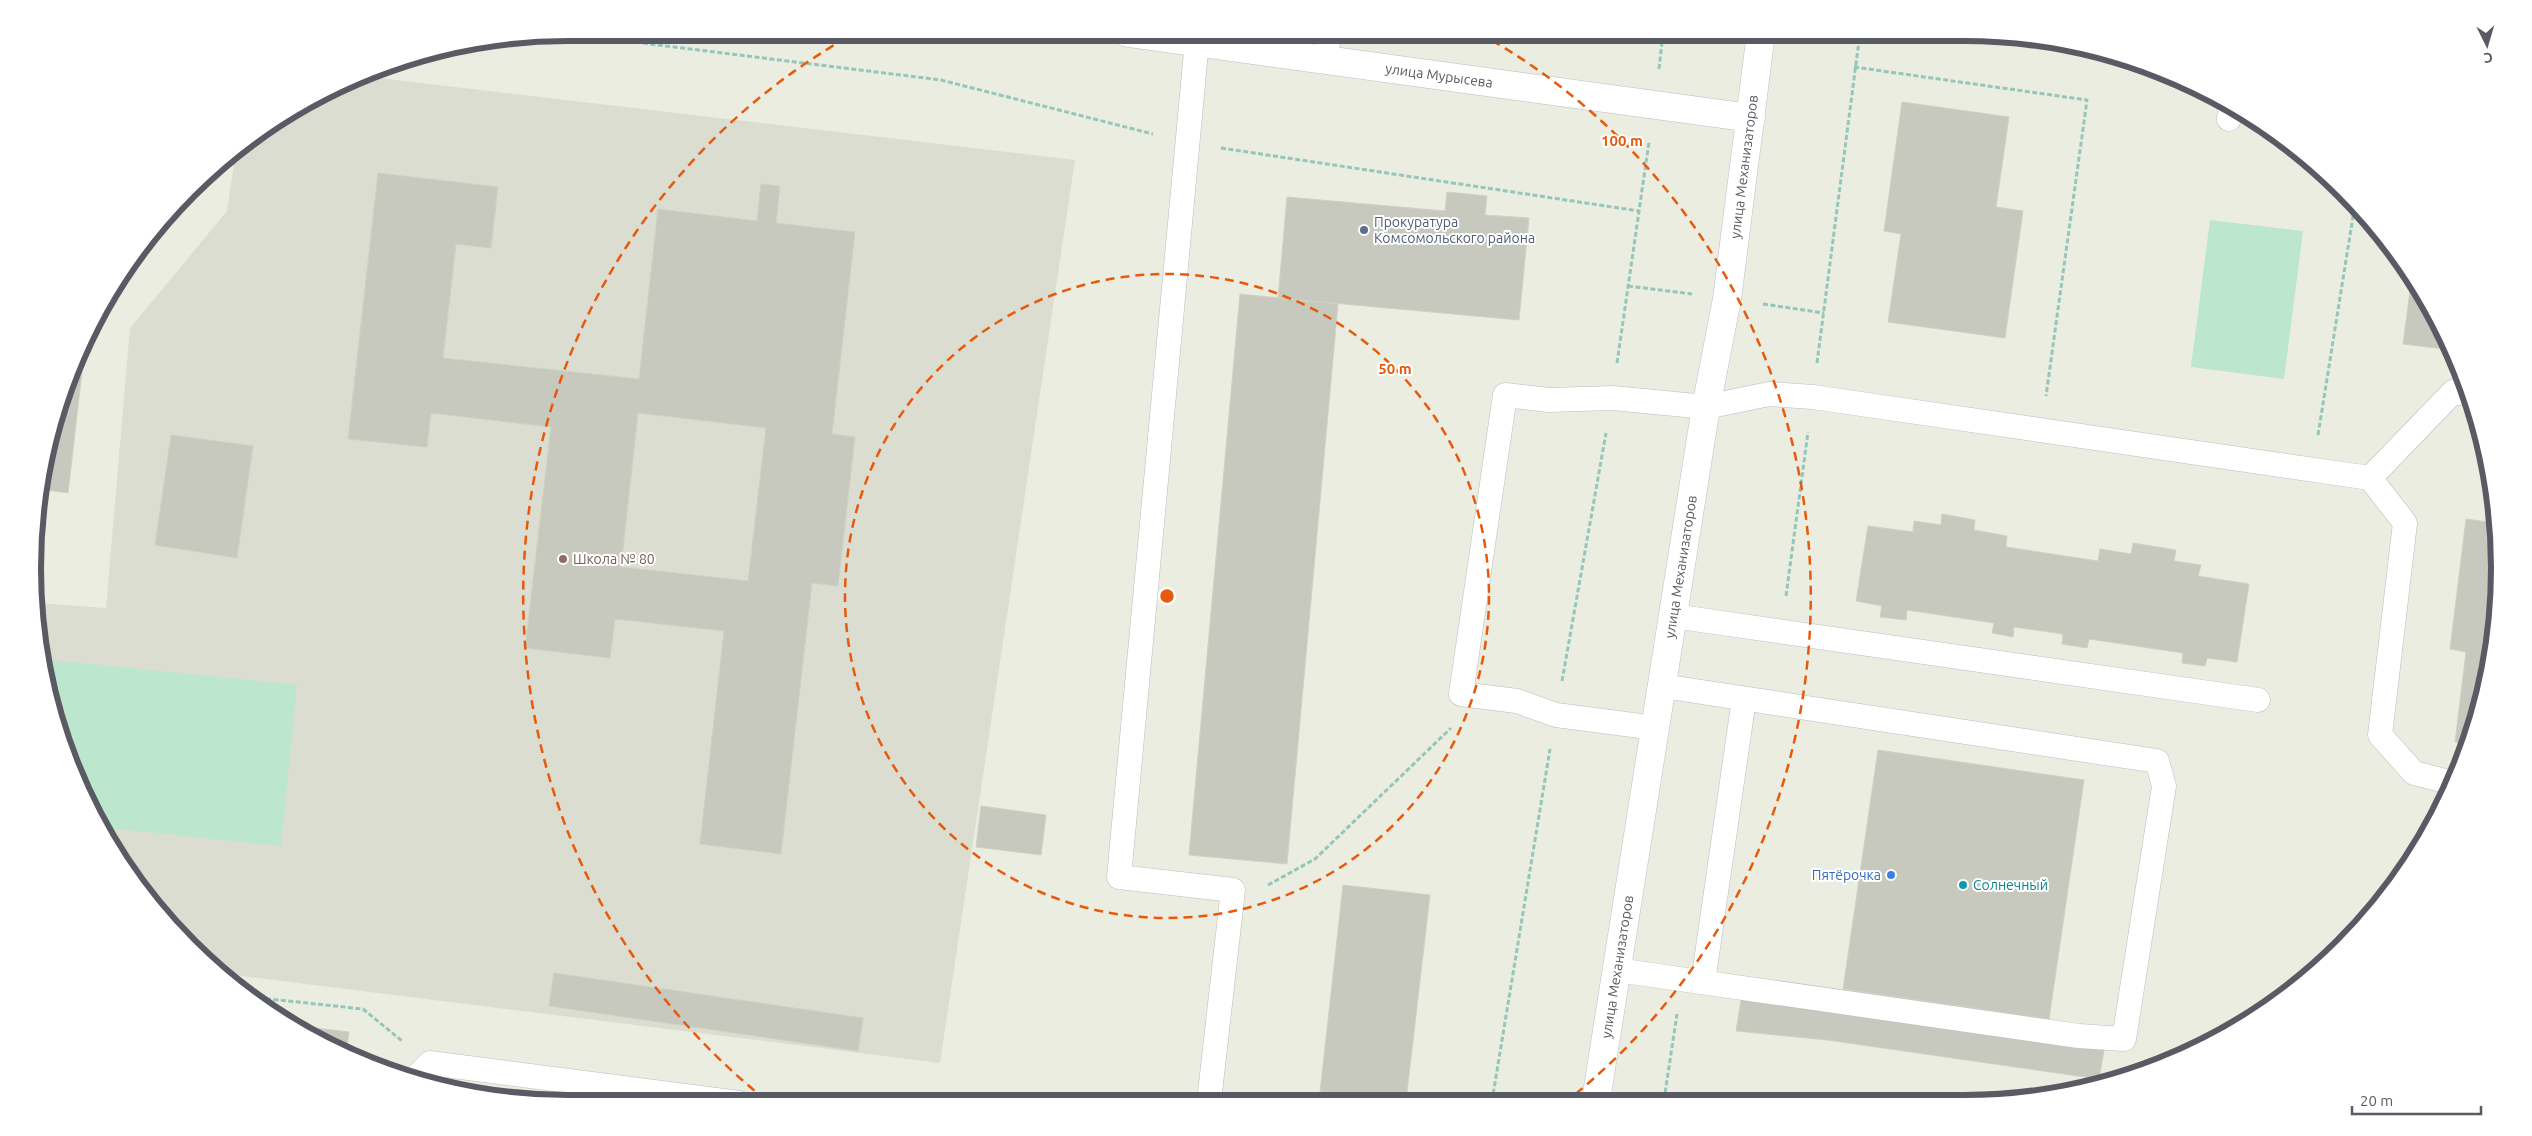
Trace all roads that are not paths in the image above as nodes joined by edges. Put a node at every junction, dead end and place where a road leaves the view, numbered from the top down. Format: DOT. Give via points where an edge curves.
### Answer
graph roads {
  1 [pos="1197,41"];
  2 [pos="1328,41"];
  3 [pos="1760,41"];
  4 [pos="1325,59"];
  5 [pos="1751,118"];
  6 [pos="2461,393"];
  7 [pos="1706,407"];
  8 [pos="2370,478"];
  9 [pos="1673,616"];
  10 [pos="1662,686"];
  11 [pos="1744,699"];
  12 [pos="2258,700"];
  13 [pos="1656,728"];
  14 [pos="2446,781"];
  15 [pos="1617,970"];
  16 [pos="1693,981"];
  17 [pos="422,1071"];
  18 [pos="660,1095"];
  19 [pos="1209,1095"];
  20 [pos="1597,1095"];
  1 -- 4 [label="main road, улица Мурысева"];
  1 -- 19 [label="lane" via="1119,876 1233,890"];
  2 -- 4 [label="lane"];
  3 -- 5 [label="main road, улица Механизаторов"];
  4 -- 5 [label="main road, улица Мурысева"];
  5 -- 7 [label="main road, улица Механизаторов" via="1727,299"];
  6 -- 8 [label="lane" via="2453,392"];
  7 -- 8 [label="lane" via="1769,394 1813,397"];
  7 -- 9 [label="main road, улица Механизаторов"];
  7 -- 13 [label="lane" via="1612,398 1549,400 1505,395 1461,694 1517,701 1556,715"];
  8 -- 14 [label="lane" via="2405,523 2380,735 2414,773"];
  9 -- 10 [label="main road, улица Механизаторов"];
  9 -- 12 [label="lane"];
  10 -- 11 [label="lane"];
  10 -- 13 [label="main road, улица Механизаторов"];
  11 -- 16 [label="lane"];
  11 -- 16 [label="lane" via="2157,761 2164,786 2124,1039 2079,1036"];
  13 -- 15 [label="main road, улица Механизаторов"];
  15 -- 16 [label="lane"];
  15 -- 20 [label="main road, улица Механизаторов"];
  17 -- 18 [label="lane"];
}
